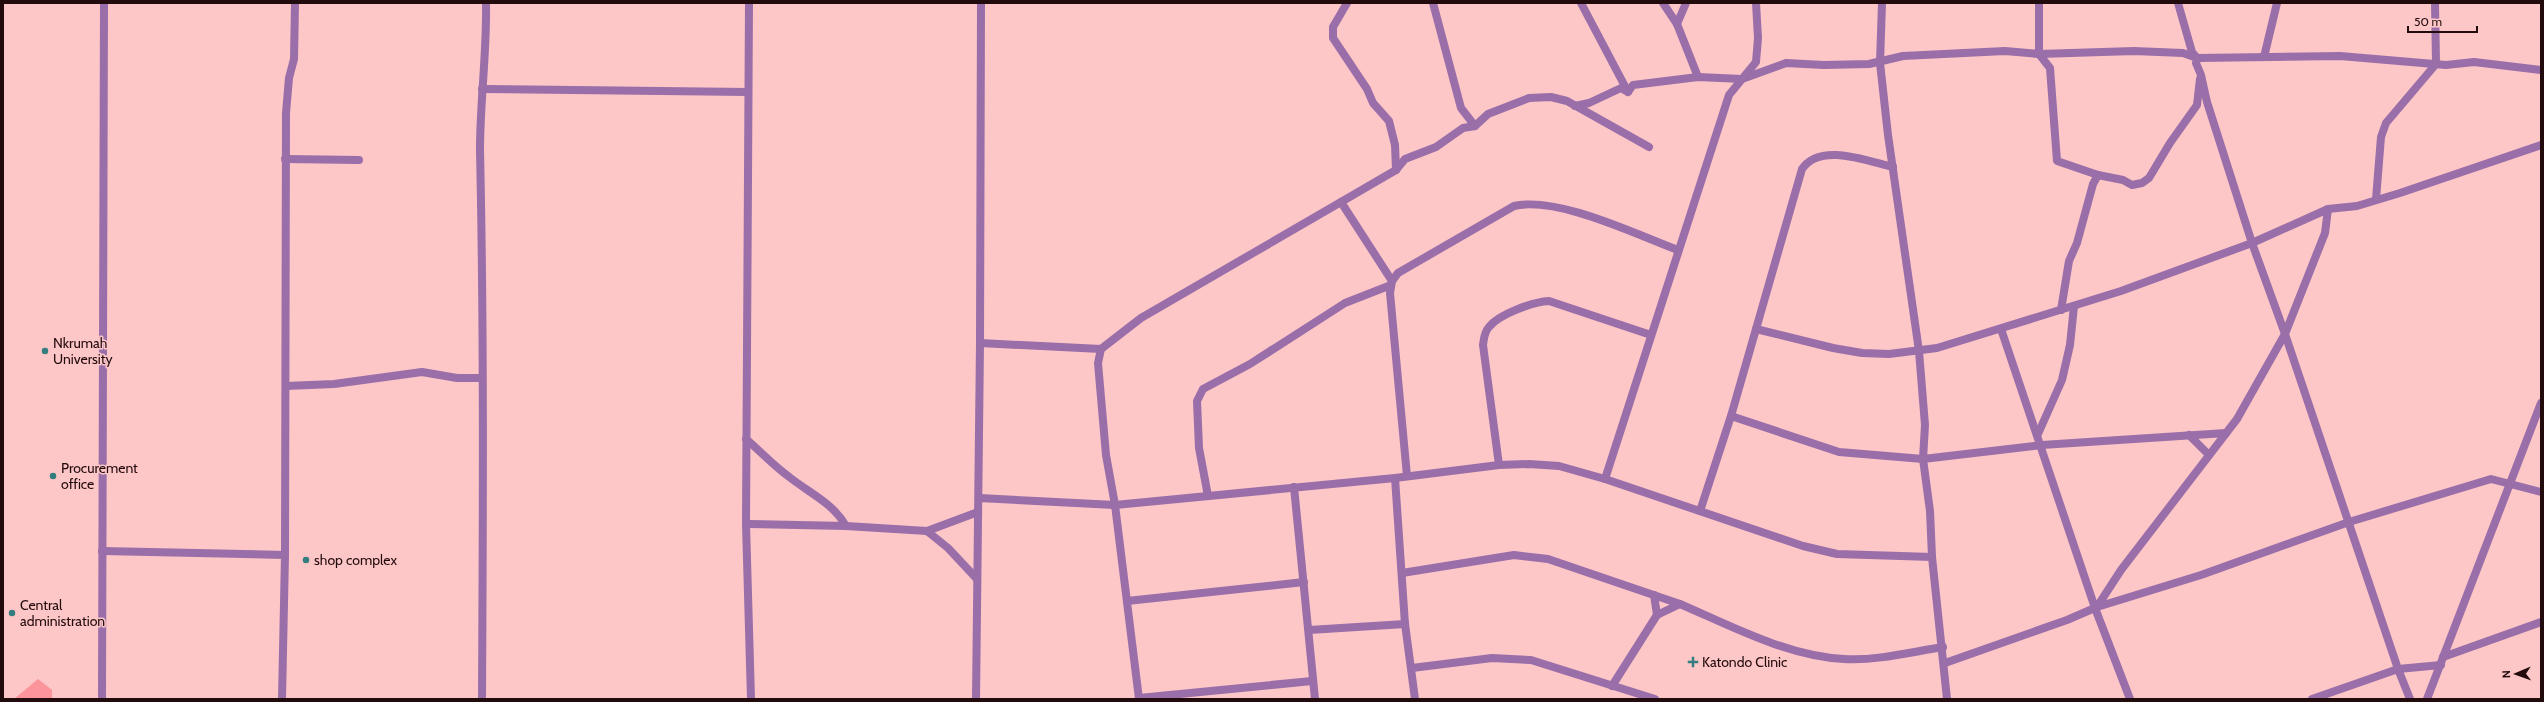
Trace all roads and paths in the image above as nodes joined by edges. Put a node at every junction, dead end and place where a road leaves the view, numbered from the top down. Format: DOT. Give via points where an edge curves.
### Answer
graph roads {
  1 [pos="104,3"];
  2 [pos="295,3"];
  3 [pos="486,3"];
  4 [pos="749,3"];
  5 [pos="981,3"];
  6 [pos="1347,3"];
  7 [pos="1432,3"];
  8 [pos="1581,3"];
  9 [pos="1663,3"];
  10 [pos="1686,3"];
  11 [pos="1756,3"];
  12 [pos="1882,3"];
  13 [pos="2039,3"];
  14 [pos="2178,3"];
  15 [pos="2277,3"];
  16 [pos="2435,3"];
  17 [pos="1677,24"];
  18 [pos="2039,54"];
  19 [pos="2197,58"];
  20 [pos="2264,58"];
  21 [pos="1880,63"];
  22 [pos="2436,64"];
  23 [pos="2541,70"];
  24 [pos="2201,75"];
  25 [pos="1698,77"];
  26 [pos="1742,79"];
  27 [pos="482,89"];
  28 [pos="748,92"];
  29 [pos="1628,92"];
  30 [pos="1575,106"];
  31 [pos="1475,126"];
  32 [pos="2541,145"];
  33 [pos="1649,146"];
  34 [pos="285,158"];
  35 [pos="359,160"];
  36 [pos="1893,167"];
  37 [pos="1396,170"];
  38 [pos="2098,176"];
  39 [pos="2376,199"];
  40 [pos="1341,202"];
  41 [pos="2328,210"];
  42 [pos="2252,243"];
  43 [pos="1678,250"];
  44 [pos="1391,283"];
  45 [pos="2074,306"];
  46 [pos="2061,310"];
  47 [pos="1756,329"];
  48 [pos="2001,329"];
  49 [pos="1651,334"];
  50 [pos="2285,334"];
  51 [pos="980,343"];
  52 [pos="1101,349"];
  53 [pos="1919,351"];
  54 [pos="482,378"];
  55 [pos="286,386"];
  56 [pos="2541,403"];
  57 [pos="1731,416"];
  58 [pos="2226,433"];
  59 [pos="2038,434"];
  60 [pos="2189,435"];
  61 [pos="746,439"];
  62 [pos="2042,445"];
  63 [pos="2209,455"];
  64 [pos="1923,459"];
  65 [pos="1499,465"];
  66 [pos="1407,476"];
  67 [pos="1395,478"];
  68 [pos="1605,480"];
  69 [pos="2511,483"];
  70 [pos="1294,487"];
  71 [pos="2541,492"];
  72 [pos="1208,496"];
  73 [pos="979,498"];
  74 [pos="1116,505"];
  75 [pos="1700,511"];
  76 [pos="978,512"];
  77 [pos="2348,522"];
  78 [pos="746,524"];
  79 [pos="846,526"];
  80 [pos="927,531"];
  81 [pos="102,551"];
  82 [pos="285,555"];
  83 [pos="1932,557"];
  84 [pos="1402,573"];
  85 [pos="977,579"];
  86 [pos="1304,582"];
  87 [pos="1654,595"];
  88 [pos="1127,601"];
  89 [pos="1680,604"];
  90 [pos="2096,607"];
  91 [pos="1657,615"];
  92 [pos="2541,622"];
  93 [pos="1405,624"];
  94 [pos="1309,630"];
  95 [pos="1943,647"];
  96 [pos="2442,661"];
  97 [pos="1945,663"];
  98 [pos="1412,668"];
  99 [pos="2398,669"];
  100 [pos="1312,681"];
  101 [pos="1612,686"];
  102 [pos="102,699"];
  103 [pos="282,699"];
  104 [pos="482,699"];
  105 [pos="751,699"];
  106 [pos="976,699"];
  107 [pos="1139,699"];
  108 [pos="1315,699"];
  109 [pos="1415,699"];
  110 [pos="1655,699"];
  111 [pos="1948,699"];
  112 [pos="2130,699"];
  113 [pos="2312,699"];
  114 [pos="2410,699"];
  115 [pos="2427,699"];
  1 -- 81 [label="street"];
  2 -- 34 [label="street" via="294,59 289,78"];
  3 -- 27 [label="street" via="487,40"];
  4 -- 28 [label="street"];
  5 -- 51 [label="street"];
  6 -- 37 [label="street" via="1333,27 1333,38 1376,107 1389,121 1395,145"];
  7 -- 31 [label="street" via="1461,108"];
  8 -- 29 [label="street"];
  9 -- 17 [label="street"];
  10 -- 17 [label="street"];
  11 -- 26 [label="street" via="1757,55 1753,67"];
  12 -- 21 [label="street"];
  13 -- 18 [label="street"];
  14 -- 19 [label="street" via="2192,52"];
  15 -- 20 [label="street"];
  16 -- 22 [label="street"];
  17 -- 25 [label="street"];
  18 -- 19 [label="street" via="2134,51 2183,53"];
  18 -- 21 [label="street" via="2005,51 1903,56"];
  18 -- 38 [label="street" via="2050,68 2057,161"];
  19 -- 20 [label="street"];
  19 -- 24 [label="street" via="2196,64"];
  20 -- 22 [label="street" via="2340,56"];
  21 -- 26 [label="street" via="1786,63"];
  21 -- 36 [label="street"];
  22 -- 23 [label="street" via="2474,62"];
  22 -- 39 [label="street" via="2386,123 2381,137"];
  24 -- 38 [label="street" via="2196,105 2149,178 2142,184 2132,185 2123,180"];
  24 -- 42 [label="street" via="2207,102"];
  25 -- 26 [label="street"];
  25 -- 29 [label="street" via="1633,85"];
  26 -- 43 [label="street" via="1729,95"];
  27 -- 28 [label="street"];
  27 -- 54 [label="street"];
  28 -- 61 [label="street"];
  29 -- 30 [label="street" via="1621,88 1589,103"];
  30 -- 31 [label="street" via="1551,97 1529,98 1488,114"];
  30 -- 33 [label="street"];
  31 -- 37 [label="street" via="1463,128 1436,147 1405,159"];
  32 -- 39 [label="street"];
  34 -- 35 [label="street"];
  34 -- 55 [label="street"];
  36 -- 47 [label="street" via="1858,158 1828,155 1807,162 1802,169"];
  36 -- 53 [label="street"];
  37 -- 40 [label="street"];
  38 -- 46 [label="street" via="2093,184 2077,243 2069,261"];
  39 -- 41 [label="street" via="2357,206"];
  40 -- 44 [label="street"];
  40 -- 52 [label="street" via="1141,318"];
  41 -- 42 [label="street"];
  41 -- 50 [label="street" via="2325,233"];
  42 -- 45 [label="street"];
  42 -- 50 [label="street"];
  43 -- 44 [label="street" via="1554,206 1525,204 1507,210 1398,273"];
  43 -- 49 [label="street"];
  44 -- 66 [label="street"];
  44 -- 72 [label="street" via="1345,303 1250,364 1203,389 1197,401 1197,409 1200,455"];
  45 -- 46 [label="street"];
  45 -- 59 [label="street" via="2070,345 2062,380"];
  46 -- 48 [label="street"];
  47 -- 53 [label="street" via="1862,353"];
  47 -- 57 [label="street"];
  48 -- 53 [label="street"];
  48 -- 59 [label="street"];
  49 -- 65 [label="street" via="1549,300 1536,302 1496,320 1488,328 1483,345"];
  49 -- 68 [label="street"];
  50 -- 58 [label="street"];
  50 -- 77 [label="street"];
  51 -- 52 [label="street"];
  51 -- 73 [label="street"];
  52 -- 74 [label="street" via="1098,363 1106,455"];
  53 -- 64 [label="street" via="1925,425"];
  54 -- 55 [label="street" via="457,378 422,372 334,384"];
  54 -- 104 [label="street"];
  55 -- 82 [label="street"];
  56 -- 69 [label="street"];
  57 -- 64 [label="street" via="1839,452"];
  57 -- 75 [label="street"];
  58 -- 60 [label="street"];
  58 -- 63 [label="street"];
  59 -- 62 [label="street"];
  60 -- 62 [label="street"];
  60 -- 63 [label="street"];
  61 -- 78 [label="street"];
  61 -- 79 [label="street" via="786,476 828,504 839,514"];
  62 -- 64 [label="street"];
  62 -- 90 [label="street"];
  63 -- 90 [label="street" via="2121,570"];
  64 -- 83 [label="street" via="1930,511"];
  65 -- 66 [label="street"];
  65 -- 68 [label="street" via="1559,466"];
  66 -- 67 [label="street"];
  67 -- 70 [label="street"];
  67 -- 84 [label="street"];
  68 -- 75 [label="street"];
  69 -- 71 [label="street"];
  69 -- 77 [label="street" via="2491,479"];
  69 -- 96 [label="street"];
  70 -- 72 [label="street"];
  70 -- 86 [label="street"];
  72 -- 74 [label="street"];
  73 -- 74 [label="street"];
  73 -- 76 [label="street"];
  74 -- 88 [label="street"];
  75 -- 83 [label="street" via="1803,546 1838,554"];
  76 -- 80 [label="street"];
  76 -- 85 [label="street"];
  77 -- 90 [label="street" via="2201,575"];
  77 -- 99 [label="street"];
  78 -- 79 [label="street"];
  78 -- 105 [label="street"];
  79 -- 80 [label="street"];
  80 -- 85 [label="street" via="948,548"];
  81 -- 82 [label="street"];
  81 -- 102 [label="street"];
  82 -- 103 [label="street"];
  83 -- 95 [label="street"];
  84 -- 87 [label="street" via="1514,555 1530,556 1548,559"];
  84 -- 93 [label="street"];
  85 -- 106 [label="street"];
  86 -- 88 [label="street"];
  86 -- 94 [label="street"];
  87 -- 89 [label="street"];
  87 -- 91 [label="street"];
  88 -- 107 [label="street"];
  89 -- 91 [label="street"];
  89 -- 95 [label="street" via="1738,629 1810,655 1852,659"];
  90 -- 97 [label="street" via="2067,620"];
  90 -- 112 [label="street"];
  91 -- 101 [label="street"];
  92 -- 96 [label="street"];
  93 -- 94 [label="street"];
  93 -- 98 [label="street"];
  94 -- 100 [label="street"];
  95 -- 97 [label="street"];
  96 -- 99 [label="street"];
  96 -- 115 [label="street"];
  97 -- 111 [label="street"];
  98 -- 101 [label="street" via="1510,657 1531,660"];
  98 -- 109 [label="street"];
  99 -- 113 [label="street"];
  99 -- 114 [label="street"];
  100 -- 107 [label="street"];
  100 -- 108 [label="street"];
  101 -- 110 [label="street"];
}
